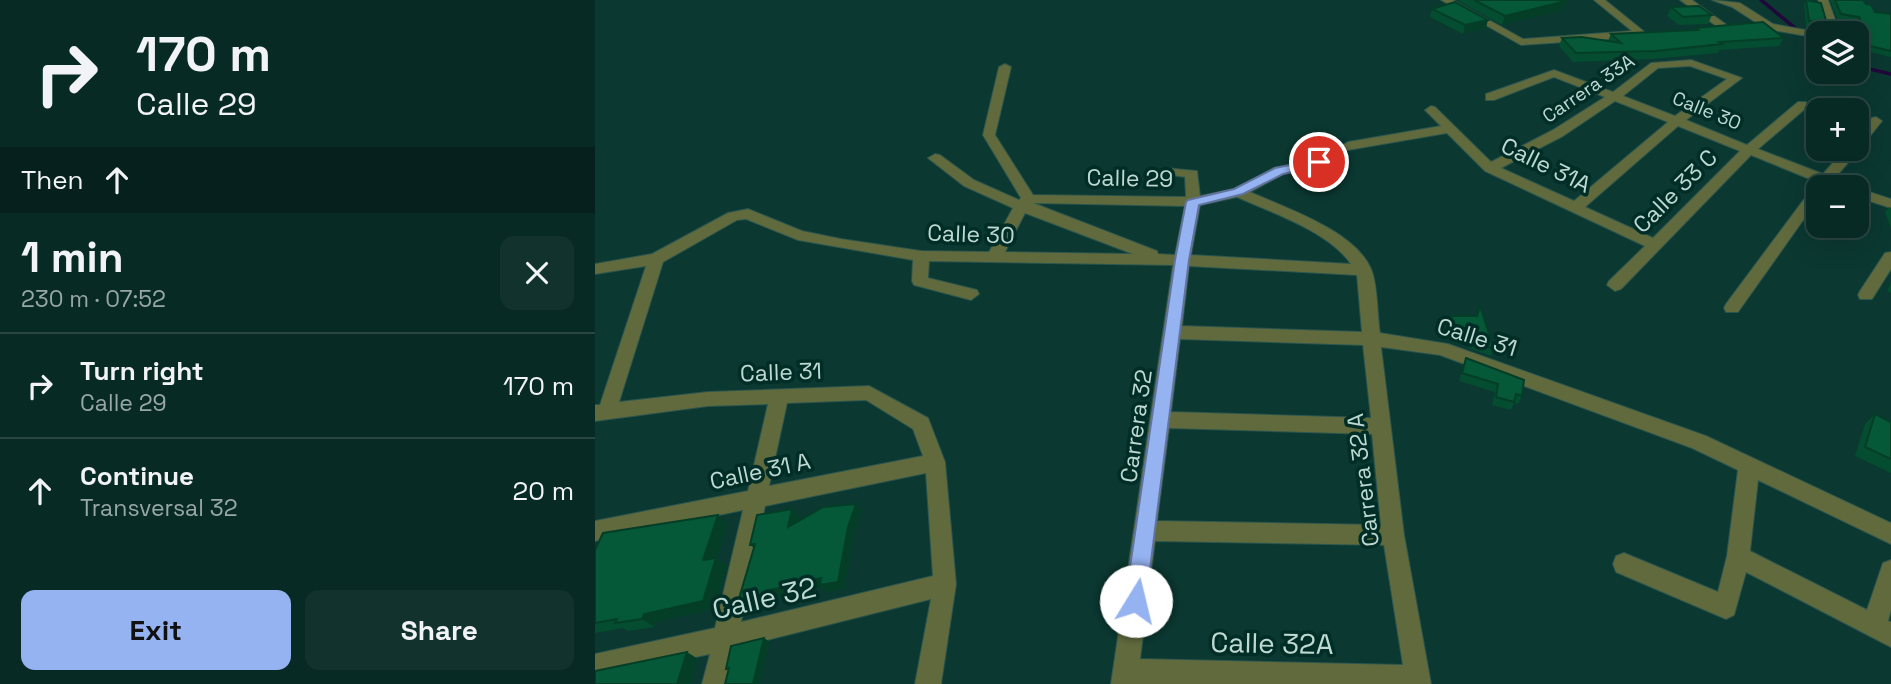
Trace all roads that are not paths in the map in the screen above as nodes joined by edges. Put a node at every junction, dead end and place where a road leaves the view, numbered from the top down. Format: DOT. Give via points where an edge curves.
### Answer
graph roads {
  1 [pos="1446,0"];
  2 [pos="1599,0"];
  3 [pos="1685,0"];
  4 [pos="1717,0"];
  5 [pos="1821,2"];
  6 [pos="1830,21"];
  7 [pos="1702,30"];
  8 [pos="1806,34"];
  9 [pos="1005,67"];
  10 [pos="1615,96"];
  11 [pos="1490,97"];
  12 [pos="1802,105"];
  13 [pos="1431,110"];
  14 [pos="1678,120"];
  15 [pos="1876,121"];
  16 [pos="1448,129"];
  17 [pos="1869,129"];
  18 [pos="1348,146"];
  19 [pos="1749,150"];
  20 [pos="935,158"];
  21 [pos="1842,161"];
  22 [pos="1319,162"];
  23 [pos="1490,168"];
  24 [pos="1170,171"];
  25 [pos="1830,175"];
  26 [pos="1806,178"];
  27 [pos="1238,192"];
  28 [pos="1869,196"];
  29 [pos="1193,202"];
  30 [pos="1025,203"];
  31 [pos="1891,204"];
  32 [pos="1806,207"];
  33 [pos="1575,208"];
  34 [pos="1654,244"];
  35 [pos="921,256"];
  36 [pos="1891,257"];
  37 [pos="994,258"];
  38 [pos="656,259"];
  39 [pos="1172,259"];
  40 [pos="595,269"];
  41 [pos="1364,270"];
  42 [pos="1615,285"];
  43 [pos="971,294"];
  44 [pos="1867,295"];
  45 [pos="1732,308"];
  46 [pos="1174,332"];
  47 [pos="1373,339"];
  48 [pos="779,396"];
  49 [pos="601,412"];
  50 [pos="1161,420"];
  51 [pos="1381,426"];
  52 [pos="935,461"];
  53 [pos="1749,466"];
  54 [pos="758,499"];
  55 [pos="595,531"];
  56 [pos="1146,531"];
  57 [pos="1891,534"];
  58 [pos="1393,535"];
  59 [pos="1738,556"];
  60 [pos="1624,564"];
  61 [pos="1891,571"];
  62 [pos="945,584"];
  63 [pos="1883,631"];
  64 [pos="726,638"];
  65 [pos="595,666"];
  66 [pos="1125,678"];
  67 [pos="1418,681"];
  68 [pos="715,684"];
  69 [pos="928,684"];
  1 -- 2 [label="street" via="1521,42 1648,34"];
  3 -- 7 [label="street" via="1726,28"];
  4 -- 8 [label="street" via="1736,5 1770,27"];
  5 -- 6 [label="street"];
  9 -- 30 [label="street" via="989,135"];
  10 -- 11 [label="street, Calle 30" via="1554,73"];
  10 -- 14 [label="street, Calle 30"];
  10 -- 14 [label="street, Carrera 33A" via="1655,65 1691,63 1736,78"];
  10 -- 23 [label="street, Carrera 33A" via="1558,133"];
  12 -- 19 [label="street, Calle 33 C"];
  13 -- 16 [label="street, Calle 31A"];
  14 -- 19 [label="street, Calle 30"];
  14 -- 33 [label="street"];
  15 -- 17 [label="street"];
  16 -- 18 [label="street"];
  16 -- 23 [label="street, Calle 31A"];
  19 -- 26 [label="street, Calle 30"];
  19 -- 34 [label="street, Calle 33 C"];
  20 -- 30 [label="street" via="969,183"];
  21 -- 25 [label="street"];
  22 -- 27 [label="street, Calle 29" via="1279,171"];
  23 -- 33 [label="street, Calle 31A"];
  24 -- 29 [label="street, Carrera 32" via="1192,174"];
  27 -- 29 [label="street, Calle 29"];
  27 -- 41 [label="street" via="1306,222 1349,249"];
  28 -- 31 [label="street"];
  29 -- 30 [label="street, Calle 29"];
  29 -- 39 [label="street, Carrera 32"];
  30 -- 37 [label="street"];
  30 -- 39 [label="street"];
  32 -- 45 [label="street"];
  33 -- 34 [label="street, Calle 31A"];
  34 -- 42 [label="street, Calle 33 C"];
  35 -- 37 [label="street, Calle 30"];
  35 -- 38 [label="street, Calle 30" via="798,234 748,214 733,216"];
  35 -- 43 [label="street" via="920,281"];
  36 -- 44 [label="street"];
  37 -- 39 [label="street, Calle 30"];
  38 -- 40 [label="street, Calle 30"];
  38 -- 49 [label="street"];
  39 -- 41 [label="street, Calle 30"];
  39 -- 46 [label="street, Carrera 32"];
  41 -- 47 [label="street, Carrera 32 A"];
  46 -- 47 [label="street, Calle 31"];
  46 -- 50 [label="street, Carrera 32"];
  47 -- 51 [label="street, Carrera 32 A"];
  47 -- 53 [label="street, Calle 31" via="1442,349 1699,442"];
  48 -- 49 [label="street, Calle 31"];
  48 -- 52 [label="street, Calle 31" via="869,393 921,424"];
  48 -- 54 [label="street"];
  50 -- 51 [label="street"];
  50 -- 56 [label="street, Carrera 32"];
  51 -- 58 [label="street, Carrera 32 A"];
  52 -- 54 [label="street, Calle 31 A"];
  52 -- 62 [label="street, Calle 31"];
  53 -- 57 [label="street"];
  53 -- 59 [label="street"];
  54 -- 55 [label="street, Calle 31 A"];
  54 -- 64 [label="street"];
  56 -- 58 [label="street"];
  56 -- 66 [label="street, Carrera 32"];
  58 -- 67 [label="street, Carrera 32 A"];
  59 -- 60 [label="street" via="1726,607"];
  59 -- 63 [label="street"];
  61 -- 63 [label="street"];
  62 -- 64 [label="street, Calle 32"];
  62 -- 69 [label="street, Calle 31"];
  64 -- 65 [label="street, Calle 32"];
  64 -- 68 [label="street"];
  66 -- 67 [label="street, Calle 32A"];
}
